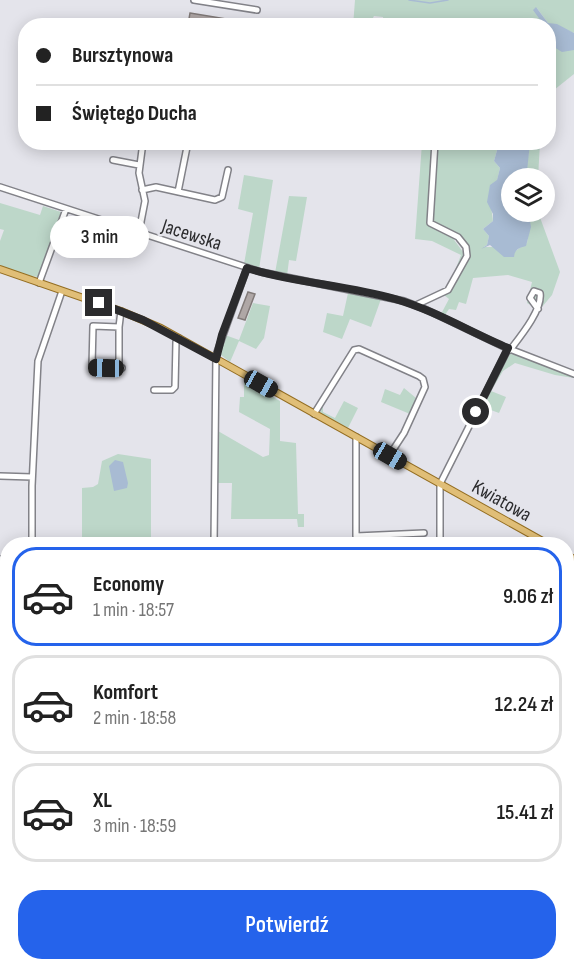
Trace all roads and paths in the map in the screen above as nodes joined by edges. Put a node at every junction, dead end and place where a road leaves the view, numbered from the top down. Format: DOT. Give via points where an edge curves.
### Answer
graph roads {
  1 [pos="194,0"];
  2 [pos="257,10"];
  3 [pos="142,150"];
  4 [pos="186,150"];
  5 [pos="435,150"];
  6 [pos="113,160"];
  7 [pos="139,165"];
  8 [pos="228,170"];
  9 [pos="0,187"];
  10 [pos="142,190"];
  11 [pos="178,192"];
  12 [pos="66,209"];
  13 [pos="139,232"];
  14 [pos="247,268"];
  15 [pos="0,269"];
  16 [pos="39,283"];
  17 [pos="62,291"];
  18 [pos="416,305"];
  19 [pos="538,309"];
  20 [pos="122,311"];
  21 [pos="119,327"];
  22 [pos="179,338"];
  23 [pos="509,349"];
  24 [pos="216,359"];
  25 [pos="574,374"];
  26 [pos="154,390"];
  27 [pos="314,414"];
  28 [pos="356,437"];
  29 [pos="390,456"];
  30 [pos="0,477"];
  31 [pos="32,477"];
  32 [pos="440,484"];
  33 [pos="424,533"];
  34 [pos="356,536"];
  35 [pos="32,537"];
  36 [pos="214,537"];
  37 [pos="440,537"];
  38 [pos="535,537"];
  1 -- 2 [label="street"];
  3 -- 7 [label="street"];
  4 -- 11 [label="street"];
  5 -- 18 [label="street" via="430,223 458,237 467,256 448,290"];
  6 -- 7 [label="street"];
  7 -- 10 [label="street"];
  8 -- 11 [label="street" via="220,199"];
  9 -- 12 [label="street, Jacewska"];
  10 -- 11 [label="street" via="156,187"];
  10 -- 13 [label="street" via="145,201"];
  12 -- 13 [label="street, Jacewska"];
  12 -- 16 [label="street"];
  13 -- 14 [label="street, Jacewska"];
  14 -- 18 [label="street, Jacewska"];
  14 -- 24 [label="street"];
  15 -- 16 [label="main road, Kwiatowa"];
  16 -- 17 [label="main road, Kwiatowa"];
  17 -- 20 [label="main road, Kwiatowa"];
  17 -- 31 [label="street" via="39,361"];
  18 -- 23 [label="street, Jacewska"];
  19 -- 23 [label="street"];
  20 -- 21 [label="street"];
  20 -- 22 [label="main road, Kwiatowa"];
  21 -- 21 [label="street" via="93,326 93,366 121,368"];
  22 -- 24 [label="main road, Kwiatowa"];
  22 -- 26 [label="street" via="175,387"];
  23 -- 25 [label="street, Jacewska"];
  23 -- 32 [label="street"];
  24 -- 27 [label="main road, Kwiatowa"];
  24 -- 36 [label="street"];
  27 -- 28 [label="main road, Kwiatowa"];
  27 -- 29 [label="street" via="354,350 419,376 425,387"];
  28 -- 29 [label="main road, Kwiatowa"];
  28 -- 34 [label="street"];
  29 -- 32 [label="main road, Kwiatowa"];
  30 -- 31 [label="street"];
  31 -- 35 [label="street"];
  32 -- 37 [label="street"];
  32 -- 38 [label="main road, Kwiatowa"];
  33 -- 34 [label="street"];
}
